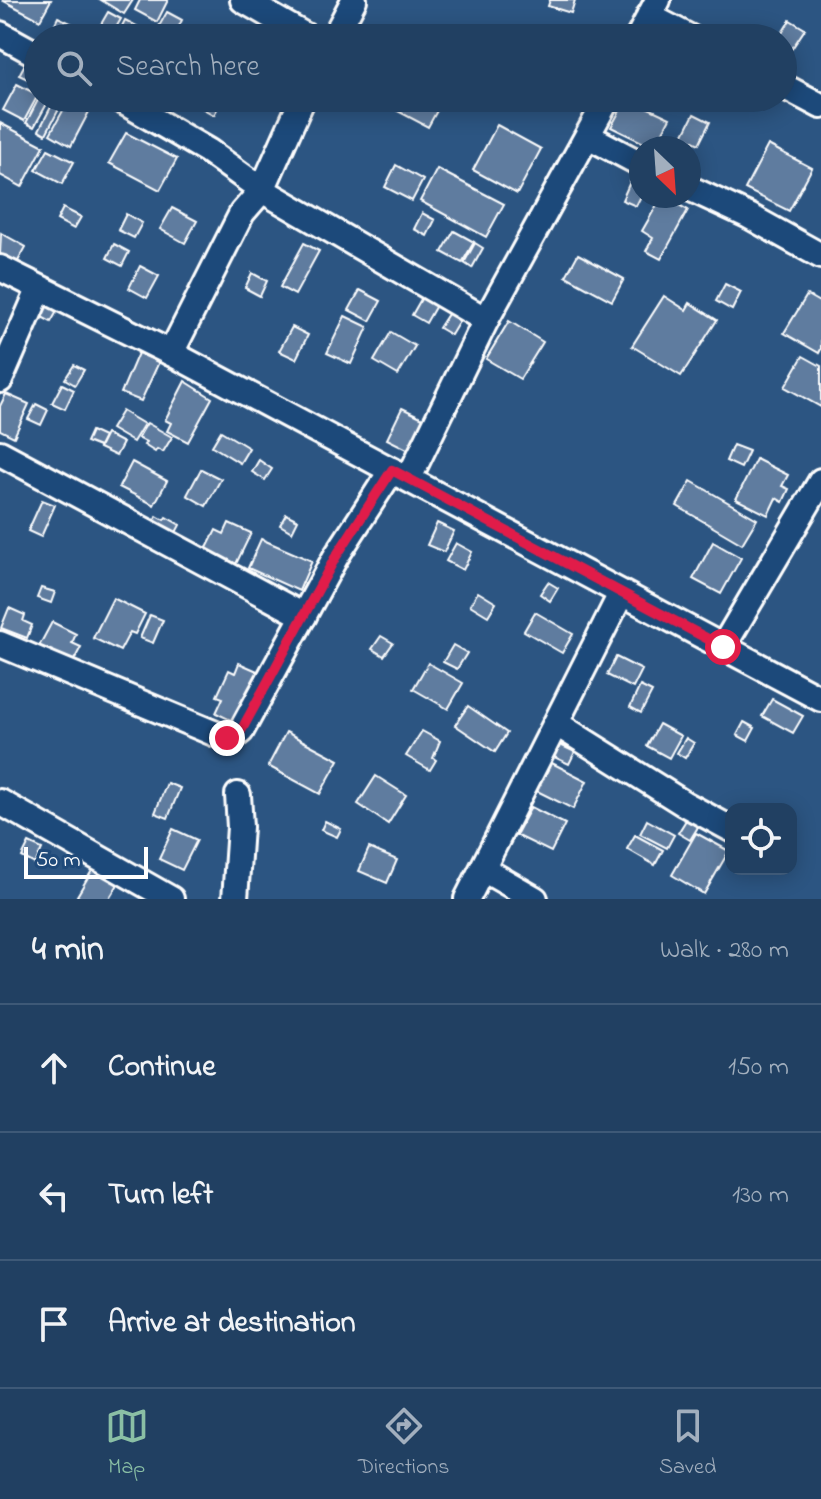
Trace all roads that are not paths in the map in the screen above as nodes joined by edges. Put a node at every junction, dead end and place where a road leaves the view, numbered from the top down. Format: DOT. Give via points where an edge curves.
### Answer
graph roads {
  1 [pos="243,0"];
  2 [pos="354,0"];
  3 [pos="285,24"];
  4 [pos="341,24"];
  5 [pos="0,34"];
  6 [pos="24,47"];
  7 [pos="797,93"];
  8 [pos="821,106"];
  9 [pos="141,112"];
  10 [pos="296,112"];
  11 [pos="601,112"];
  12 [pos="588,136"];
  13 [pos="629,158"];
  14 [pos="262,190"];
  15 [pos="701,194"];
  16 [pos="821,256"];
  17 [pos="0,268"];
  18 [pos="39,290"];
  19 [pos="486,320"];
  20 [pos="171,353"];
  21 [pos="0,380"];
  22 [pos="0,453"];
  23 [pos="401,474"];
  24 [pos="821,481"];
  25 [pos="621,594"];
  26 [pos="304,616"];
  27 [pos="0,644"];
  28 [pos="723,647"];
  29 [pos="821,699"];
  30 [pos="557,724"];
  31 [pos="238,795"];
  32 [pos="0,802"];
  33 [pos="725,826"];
  34 [pos="483,869"];
  35 [pos="171,899"];
  36 [pos="235,899"];
  37 [pos="467,899"];
  38 [pos="535,899"];
  1 -- 3 [label="street"];
  2 -- 4 [label="street"];
  5 -- 6 [label="street"];
  7 -- 8 [label="street"];
  9 -- 14 [label="street"];
  10 -- 14 [label="street"];
  11 -- 12 [label="street"];
  12 -- 13 [label="street"];
  12 -- 19 [label="street"];
  14 -- 19 [label="street"];
  14 -- 20 [label="street" via="242,213"];
  15 -- 16 [label="street"];
  17 -- 18 [label="street"];
  18 -- 20 [label="street"];
  18 -- 21 [label="street"];
  19 -- 23 [label="street"];
  20 -- 23 [label="street"];
  22 -- 26 [label="street"];
  23 -- 25 [label="street"];
  23 -- 26 [label="street" via="335,558"];
  24 -- 28 [label="street"];
  25 -- 28 [label="street"];
  25 -- 30 [label="street"];
  26 -- 27 [label="street" via="241,731 227,738"];
  28 -- 29 [label="street"];
  30 -- 33 [label="street"];
  30 -- 34 [label="street"];
  31 -- 36 [label="street"];
  32 -- 35 [label="street"];
  34 -- 37 [label="street"];
  34 -- 38 [label="street"];
}
